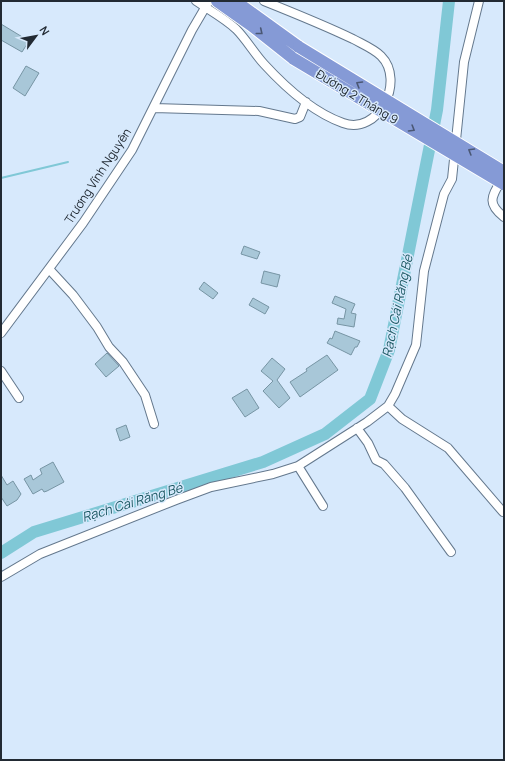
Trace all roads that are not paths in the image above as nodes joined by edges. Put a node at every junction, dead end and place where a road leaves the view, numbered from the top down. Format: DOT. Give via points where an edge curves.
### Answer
graph roads {
  1 [pos="196,1"];
  2 [pos="216,1"];
  3 [pos="235,1"];
  4 [pos="264,1"];
  5 [pos="479,1"];
  6 [pos="207,4"];
  7 [pos="238,16"];
  8 [pos="224,18"];
  9 [pos="306,102"];
  10 [pos="154,108"];
  11 [pos="504,173"];
  12 [pos="504,184"];
  13 [pos="504,217"];
  14 [pos="49,269"];
  15 [pos="1,333"];
  16 [pos="1,371"];
  17 [pos="19,398"];
  18 [pos="388,406"];
  19 [pos="154,424"];
  20 [pos="357,428"];
  21 [pos="298,466"];
  22 [pos="323,506"];
  23 [pos="503,512"];
  24 [pos="450,552"];
  25 [pos="1,577"];
  1 -- 6 [label="street"];
  2 -- 7 [label="highway, Đường 2 Tháng 9"];
  11 -- 3 [label="highway, Đường 2 Tháng 9, one-way, bridge" via="299,47"];
  4 -- 9 [label="street" via="367,46 381,55 389,65 391,90 373,119 365,124 356,126 343,123"];
  5 -- 18 [label="street" via="464,62 452,179 444,194 424,271 416,345"];
  6 -- 8 [label="street"];
  6 -- 10 [label="street, Trương Vĩnh Nguyên"];
  7 -- 8 [label="street"];
  7 -- 12 [label="highway, Đường 2 Tháng 9, one-way, bridge" via="294,59"];
  8 -- 9 [label="street" via="290,91"];
  9 -- 10 [label="street" via="300,117 295,119 259,111"];
  10 -- 14 [label="street, Trương Vĩnh Nguyên" via="132,150"];
  11 -- 13 [label="street" via="492,196 494,209"];
  14 -- 15 [label="street, Trương Vĩnh Nguyên"];
  14 -- 19 [label="street" via="73,296 108,347 123,362 144,395"];
  16 -- 17 [label="street"];
  18 -- 20 [label="street"];
  18 -- 23 [label="street" via="402,419 448,448"];
  20 -- 21 [label="street"];
  20 -- 24 [label="street" via="376,460 384,464 405,488"];
  21 -- 22 [label="street"];
  21 -- 25 [label="street" via="211,487 176,500 40,554"];
}
